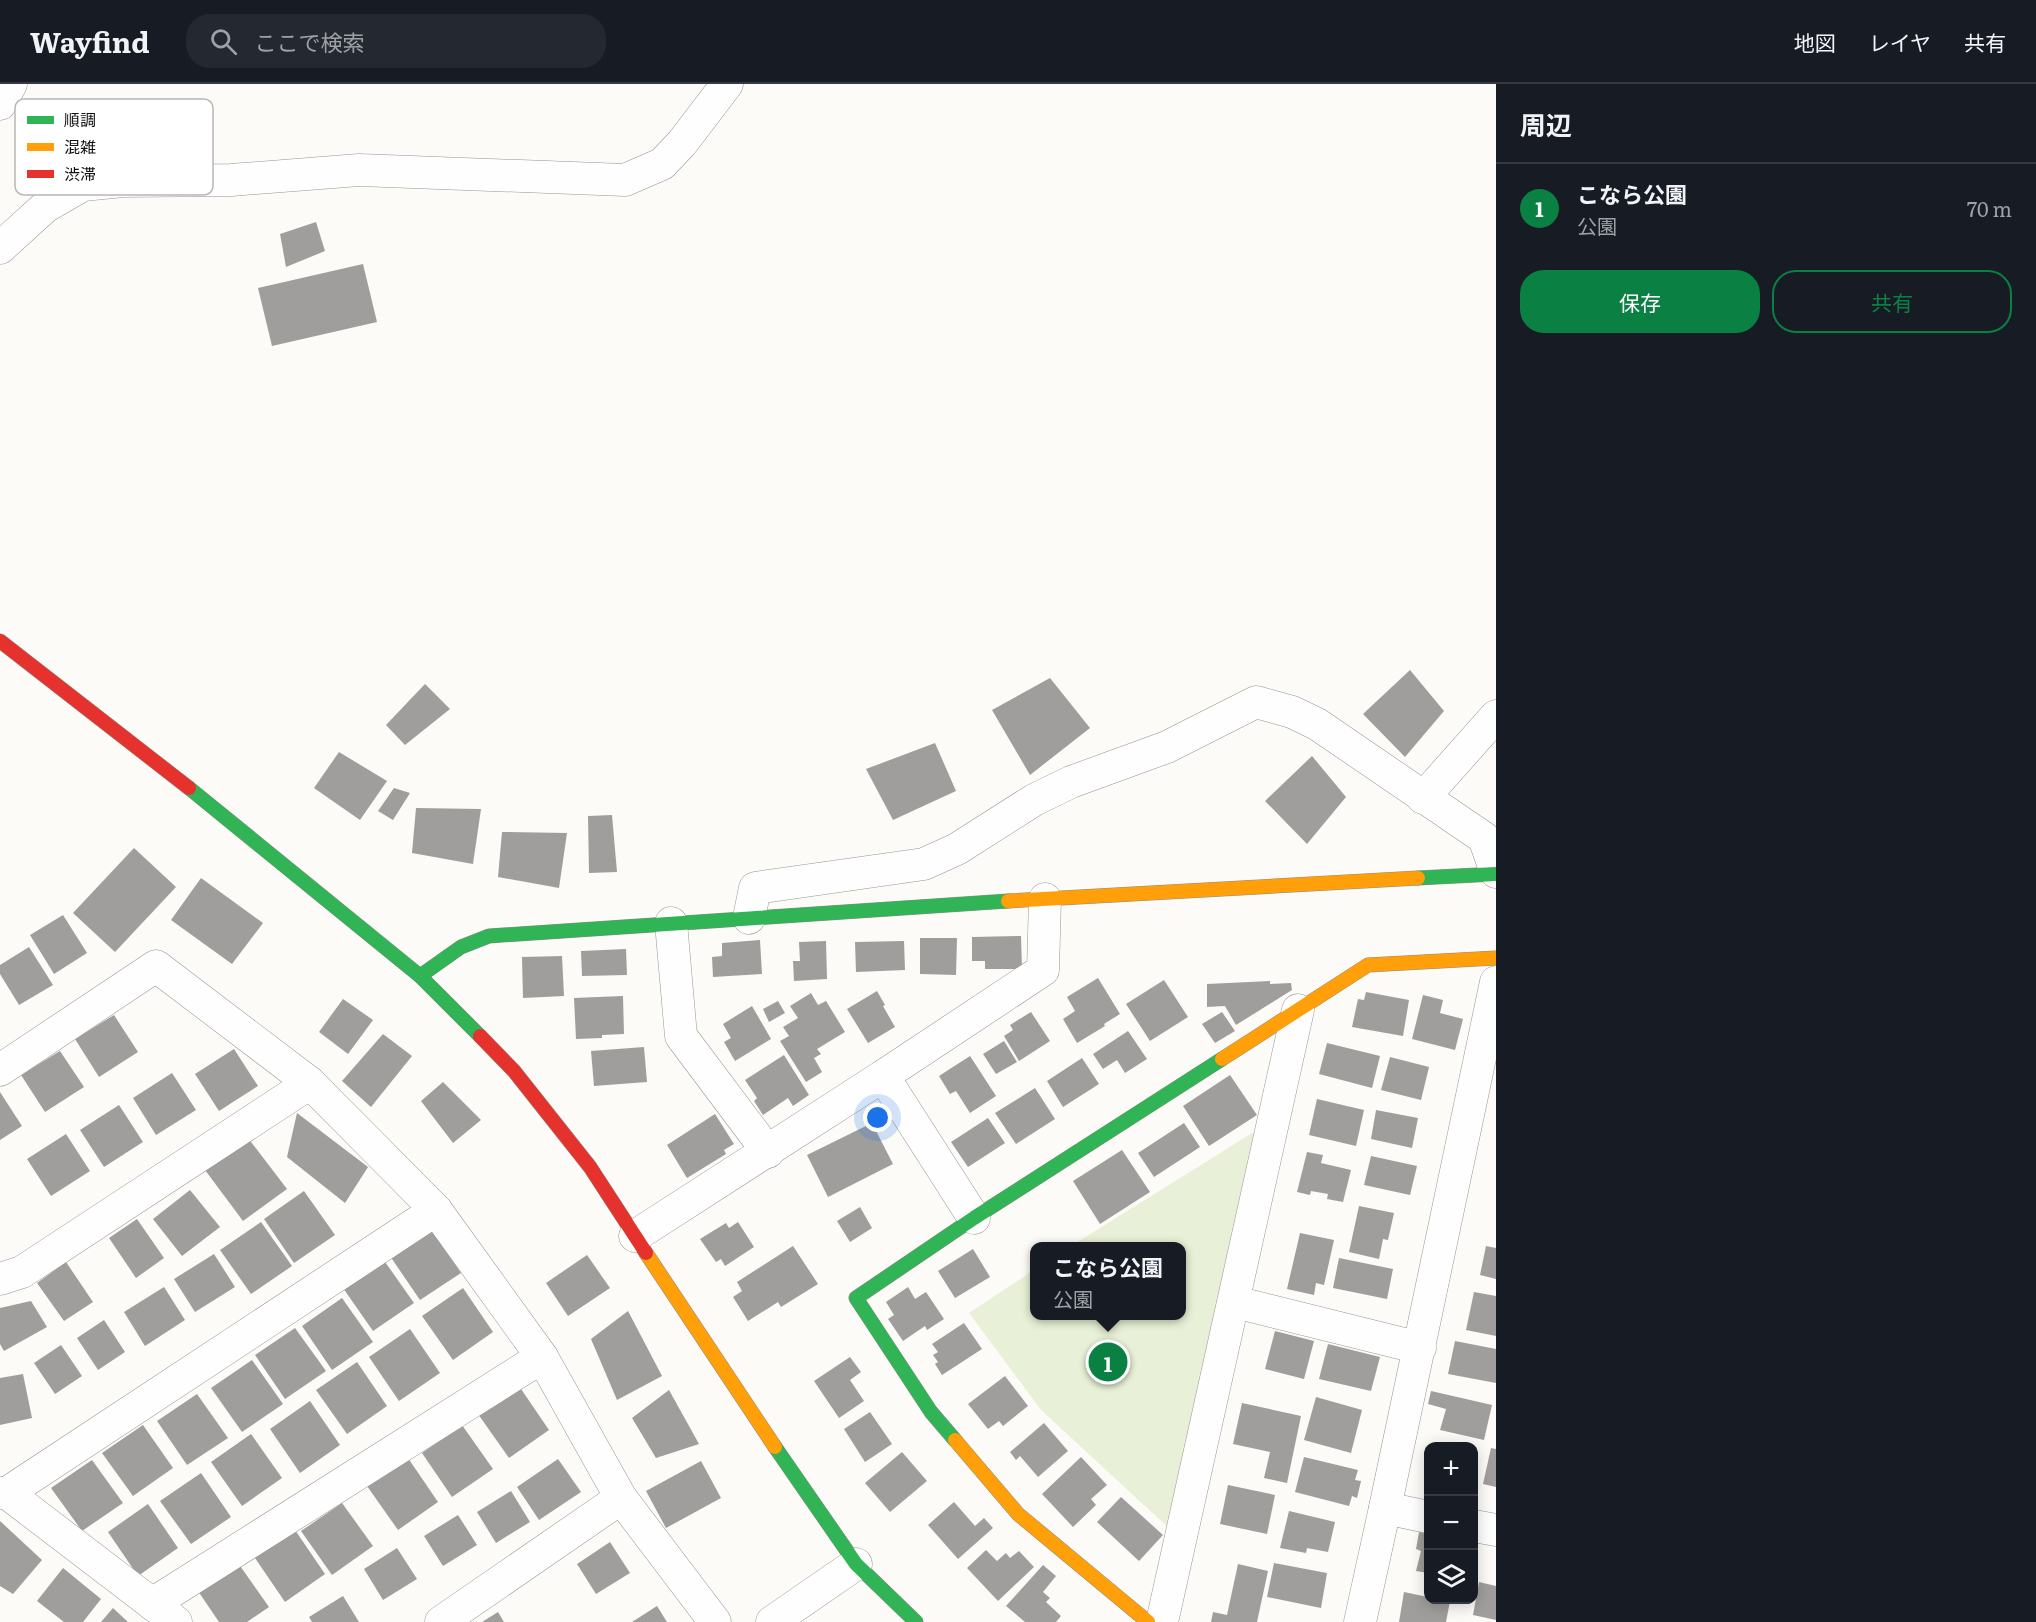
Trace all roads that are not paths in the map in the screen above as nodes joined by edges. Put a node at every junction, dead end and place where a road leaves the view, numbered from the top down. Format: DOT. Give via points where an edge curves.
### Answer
graph roads {
  1 [pos="11,84"];
  2 [pos="727,84"];
  3 [pos="0,104"];
  4 [pos="213,180"];
  5 [pos="66,195"];
  6 [pos="0,248"];
  7 [pos="0,641"];
  8 [pos="1496,716"];
  9 [pos="1423,798"];
  10 [pos="1496,873"];
  11 [pos="1045,899"];
  12 [pos="749,918"];
  13 [pos="671,923"];
  14 [pos="1496,958"];
  15 [pos="420,976"];
  16 [pos="1496,982"];
  17 [pos="1298,1010"];
  18 [pos="0,1070"];
  19 [pos="883,1076"];
  20 [pos="310,1083"];
  21 [pos="768,1152"];
  22 [pos="436,1210"];
  23 [pos="974,1218"];
  24 [pos="635,1236"];
  25 [pos="0,1279"];
  26 [pos="1235,1302"];
  27 [pos="1420,1348"];
  28 [pos="542,1357"];
  29 [pos="3,1493"];
  30 [pos="621,1498"];
  31 [pos="1385,1508"];
  32 [pos="1424,1516"];
  33 [pos="1478,1527"];
  34 [pos="1496,1530"];
  35 [pos="856,1564"];
  36 [pos="164,1613"];
  37 [pos="441,1622"];
  38 [pos="715,1622"];
  39 [pos="772,1622"];
  40 [pos="916,1622"];
  41 [pos="1148,1622"];
  42 [pos="1162,1622"];
  43 [pos="1360,1622"];
  1 -- 3 [label="street"];
  2 -- 4 [label="street" via="662,164 625,180 359,170"];
  5 -- 6 [label="street" via="45,207"];
  7 -- 15 [label="street" via="201,797"];
  8 -- 9 [label="street"];
  9 -- 10 [label="street" via="1484,838"];
  9 -- 12 [label="street" via="1317,724 1256,702 1167,747 1071,782 1034,800 957,849 924,864 754,888"];
  10 -- 11 [label="street"];
  11 -- 12 [label="street"];
  11 -- 19 [label="street" via="1043,970"];
  12 -- 13 [label="street"];
  13 -- 15 [label="street" via="489,936 461,946"];
  13 -- 21 [label="street" via="681,1036"];
  14 -- 17 [label="street" via="1368,965"];
  15 -- 24 [label="street" via="514,1071 590,1167"];
  16 -- 27 [label="street"];
  17 -- 23 [label="street"];
  17 -- 26 [label="street"];
  18 -- 20 [label="street" via="156,966"];
  19 -- 21 [label="street"];
  19 -- 23 [label="street"];
  20 -- 22 [label="street"];
  20 -- 25 [label="street" via="22,1272"];
  21 -- 24 [label="street"];
  22 -- 28 [label="street"];
  22 -- 29 [label="street"];
  23 -- 41 [label="street" via="856,1298 931,1412 1018,1514"];
  24 -- 35 [label="street"];
  26 -- 27 [label="street"];
  26 -- 42 [label="street"];
  27 -- 31 [label="street"];
  28 -- 30 [label="street"];
  28 -- 36 [label="street"];
  29 -- 36 [label="street"];
  30 -- 37 [label="street"];
  30 -- 38 [label="street"];
  31 -- 32 [label="street"];
  31 -- 43 [label="street"];
  33 -- 34 [label="street"];
  35 -- 39 [label="street"];
  35 -- 40 [label="street"];
}
